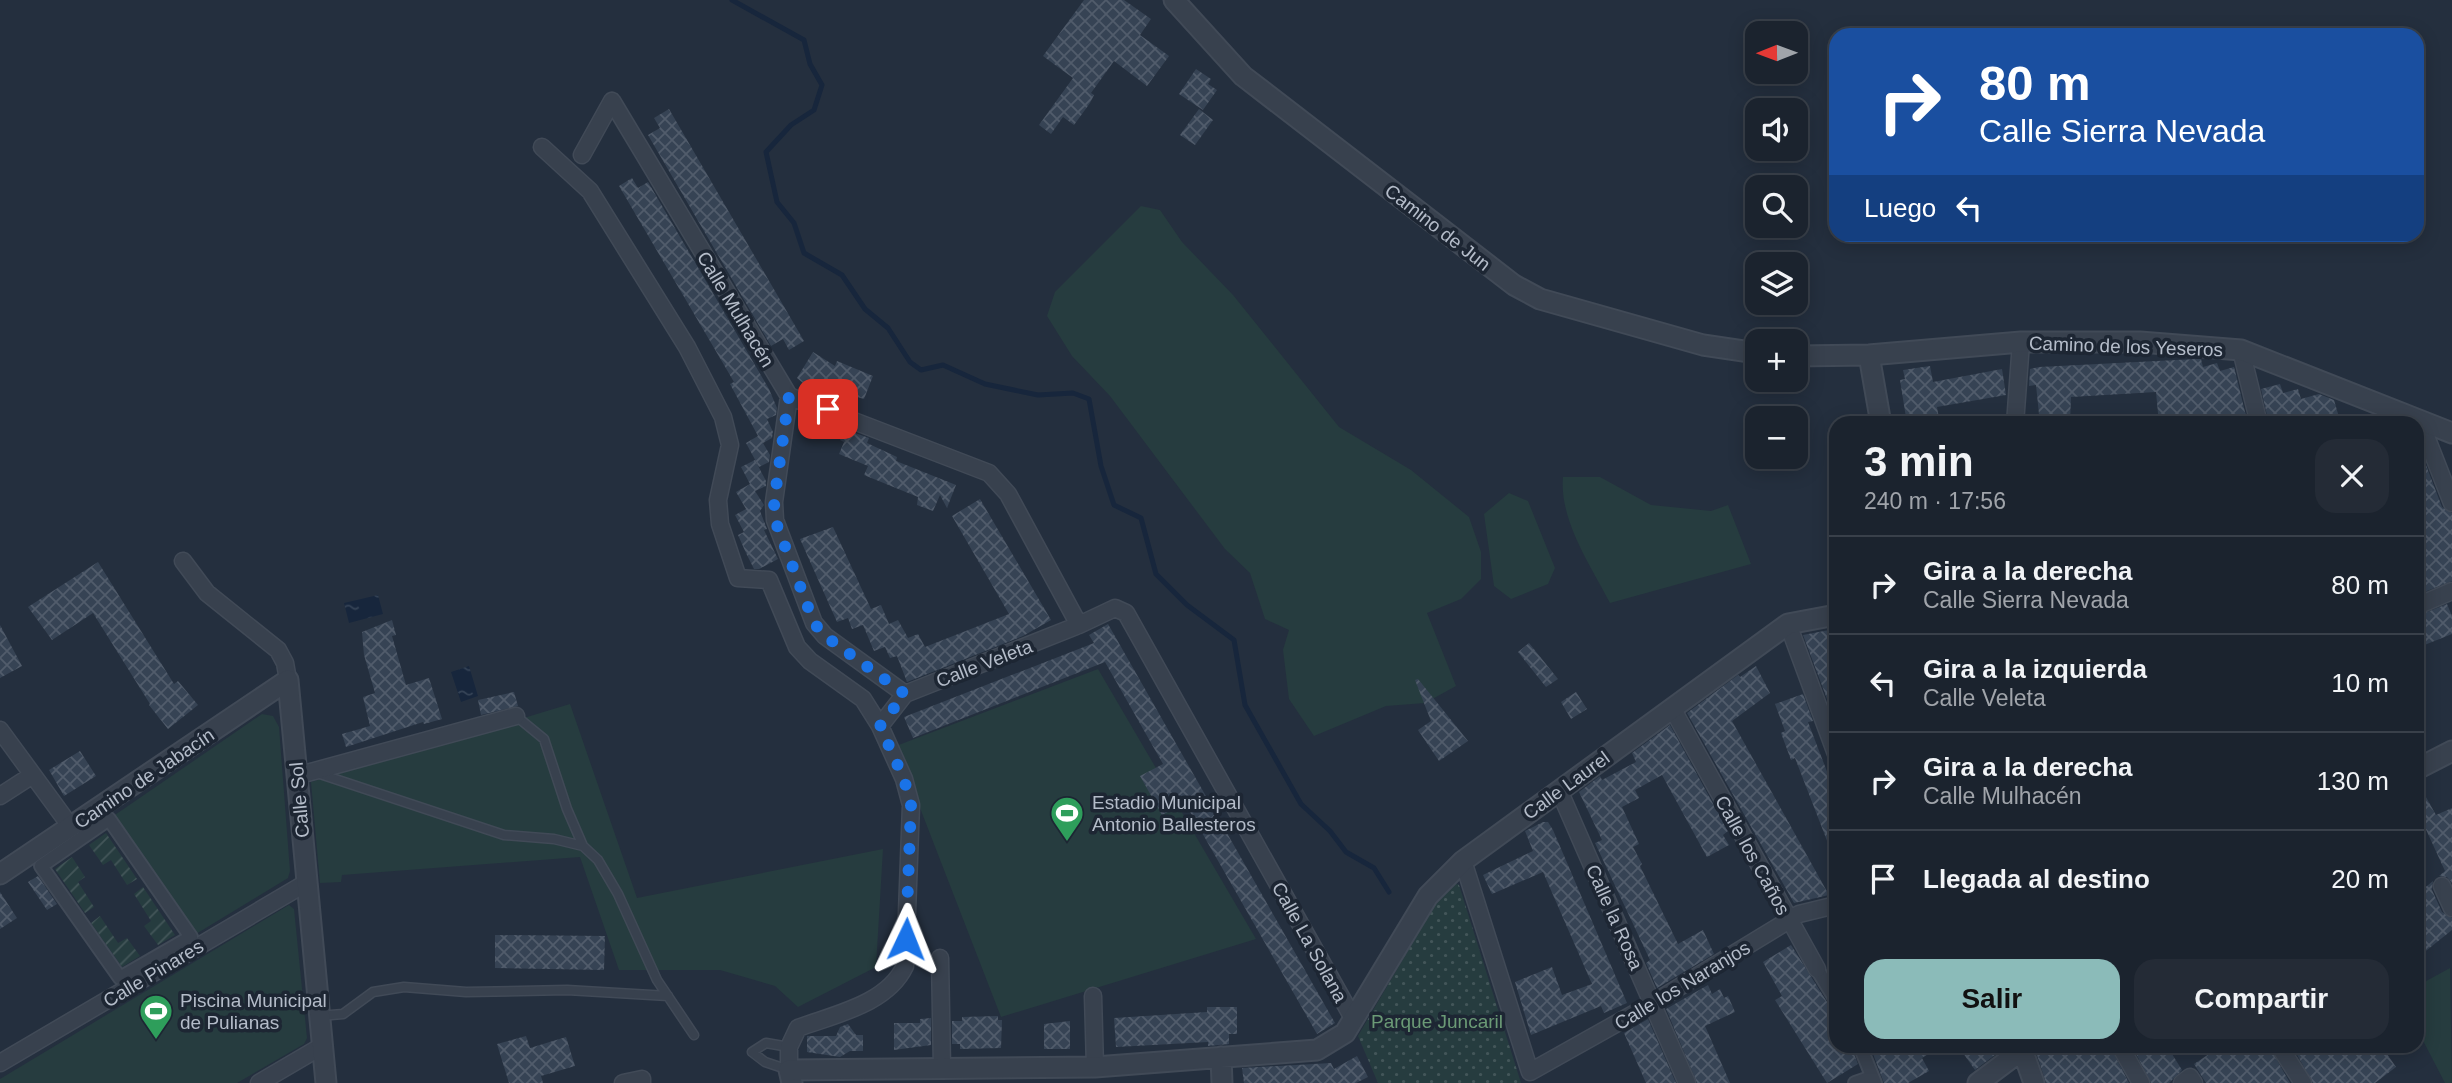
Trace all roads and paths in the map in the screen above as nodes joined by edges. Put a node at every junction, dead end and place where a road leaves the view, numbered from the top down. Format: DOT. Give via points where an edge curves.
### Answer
graph roads {
  1 [pos="1174,0"];
  2 [pos="542,147"];
  3 [pos="582,155"];
  4 [pos="2021,342"];
  5 [pos="2241,350"];
  6 [pos="1745,351"];
  7 [pos="1869,355"];
  8 [pos="1808,356"];
  9 [pos="789,396"];
  10 [pos="1880,416"];
  11 [pos="2016,416"];
  12 [pos="2257,416"];
  13 [pos="2407,416"];
  14 [pos="2424,422"];
  15 [pos="2424,431"];
  16 [pos="2452,433"];
  17 [pos="2452,503"];
  18 [pos="183,561"];
  19 [pos="2452,591"];
  20 [pos="2424,603"];
  21 [pos="1115,608"];
  22 [pos="1829,616"];
  23 [pos="1788,624"];
  24 [pos="1079,625"];
  25 [pos="288,680"];
  26 [pos="905,694"];
  27 [pos="1672,708"];
  28 [pos="516,716"];
  29 [pos="880,726"];
  30 [pos="0,730"];
  31 [pos="1829,735"];
  32 [pos="2452,751"];
  33 [pos="2424,765"];
  34 [pos="317,773"];
  35 [pos="31,776"];
  36 [pos="296,776"];
  37 [pos="1559,790"];
  38 [pos="0,796"];
  39 [pos="71,827"];
  40 [pos="583,846"];
  41 [pos="1463,861"];
  42 [pos="0,874"];
  43 [pos="306,883"];
  44 [pos="2442,886"];
  45 [pos="1829,907"];
  46 [pos="2452,908"];
  47 [pos="1790,921"];
  48 [pos="191,937"];
  49 [pos="940,958"];
  50 [pos="1816,969"];
  51 [pos="1829,989"];
  52 [pos="668,996"];
  53 [pos="1093,996"];
  54 [pos="1653,1003"];
  55 [pos="319,1016"];
  56 [pos="1354,1020"];
  57 [pos="694,1035"];
  58 [pos="322,1046"];
  59 [pos="789,1047"];
  60 [pos="1863,1053"];
  61 [pos="2015,1053"];
  62 [pos="2023,1053"];
  63 [pos="2124,1053"];
  64 [pos="2284,1053"];
  65 [pos="1221,1057"];
  66 [pos="0,1063"];
  67 [pos="954,1073"];
  68 [pos="1095,1075"];
  69 [pos="791,1077"];
  70 [pos="1873,1080"];
  71 [pos="260,1083"];
  72 [pos="326,1083"];
  73 [pos="623,1083"];
  74 [pos="642,1083"];
  75 [pos="1223,1083"];
  76 [pos="1687,1083"];
  77 [pos="1855,1083"];
  78 [pos="1978,1083"];
  79 [pos="2034,1083"];
  80 [pos="2141,1083"];
  81 [pos="2182,1083"];
  82 [pos="2194,1083"];
  83 [pos="2303,1083"];
  1 -- 6 [label="street, Camino de Jun" via="1243,76 1514,285 1540,299 1703,345"];
  2 -- 29 [label="street" via="590,191 687,347 723,417 730,444 718,499 720,524 738,578 769,580 797,647 863,699"];
  3 -- 9 [label="street, Calle Mulhacén" via="612,101"];
  4 -- 5 [label="street, Camino de los Yeseros" via="2140,342"];
  4 -- 7 [label="street, Camino de los Yeseros"];
  4 -- 11 [label="street"];
  5 -- 12 [label="street"];
  5 -- 13 [label="street, Camino de los Yeseros"];
  7 -- 8 [label="street"];
  7 -- 10 [label="street"];
  9 -- 24 [label="street" via="989,473 1008,494"];
  9 -- 26 [label="street" via="775,520 814,623"];
  14 -- 16 [label="street, Camino de los Yeseros"];
  15 -- 17 [label="street"];
  18 -- 25 [label="street, Calle Sol" via="207,593 278,650"];
  19 -- 20 [label="street"];
  21 -- 24 [label="street, Calle Veleta"];
  21 -- 56 [label="street, Calle La Solana" via="1126,613"];
  22 -- 23 [label="street, Calle Laurel"];
  23 -- 27 [label="street, Calle Laurel"];
  23 -- 31 [label="street"];
  24 -- 26 [label="street, Calle Veleta"];
  25 -- 36 [label="street, Calle Sol"];
  25 -- 39 [label="street, Camino de Jabacín"];
  26 -- 29 [label="street"];
  27 -- 37 [label="street, Calle Laurel"];
  27 -- 47 [label="street, Calle los Caños"];
  28 -- 34 [label="street"];
  28 -- 40 [label="lane" via="544,739"];
  29 -- 59 [label="street" via="911,805 905,965 898,981 880,995 799,1028"];
  30 -- 35 [label="street"];
  32 -- 33 [label="street"];
  34 -- 36 [label="street"];
  34 -- 40 [label="lane" via="505,835"];
  35 -- 38 [label="street"];
  35 -- 39 [label="street"];
  36 -- 43 [label="street, Calle Sol"];
  37 -- 41 [label="street, Calle Laurel"];
  37 -- 54 [label="street, Calle la Rosa"];
  39 -- 42 [label="street, Camino de Jabacín"];
  40 -- 52 [label="lane" via="598,860 618,894"];
  41 -- 54 [label="street, Calle los Naranjos" via="1530,1072"];
  41 -- 56 [label="street, Calle Laurel" via="1428,896"];
  43 -- 55 [label="street, Calle Sol"];
  43 -- 66 [label="street, Calle Pinares"];
  44 -- 46 [label="street"];
  45 -- 47 [label="street, Calle los Naranjos"];
  47 -- 50 [label="street, Calle los Caños"];
  47 -- 54 [label="street, Calle los Naranjos"];
  48 -- 48 [label="street" via="120,978 41,866 109,819"];
  49 -- 67 [label="street"];
  50 -- 51 [label="street, Calle los Caños"];
  52 -- 55 [label="lane" via="566,990 467,992 404,986 373,992 343,1014"];
  52 -- 57 [label="lane"];
  53 -- 68 [label="street"];
  54 -- 76 [label="street, Calle la Rosa"];
  55 -- 58 [label="street, Calle Sol"];
  56 -- 65 [label="street, Calle La Solana" via="1336,1041 1317,1050"];
  58 -- 71 [label="street"];
  58 -- 72 [label="street, Calle Sol"];
  59 -- 69 [label="street"];
  59 -- 69 [label="lane" via="766,1043 752,1052"];
  60 -- 70 [label="street"];
  61 -- 78 [label="street"];
  62 -- 79 [label="street"];
  63 -- 80 [label="street"];
  64 -- 83 [label="street"];
  65 -- 68 [label="street, Calle La Solana"];
  65 -- 75 [label="street"];
  67 -- 68 [label="street, Calle La Solana"];
  67 -- 69 [label="street, Calle La Solana"];
  70 -- 77 [label="street"];
  73 -- 74 [label="street" via="642,1079"];
  81 -- 82 [label="street" via="2190,1077"];
}
